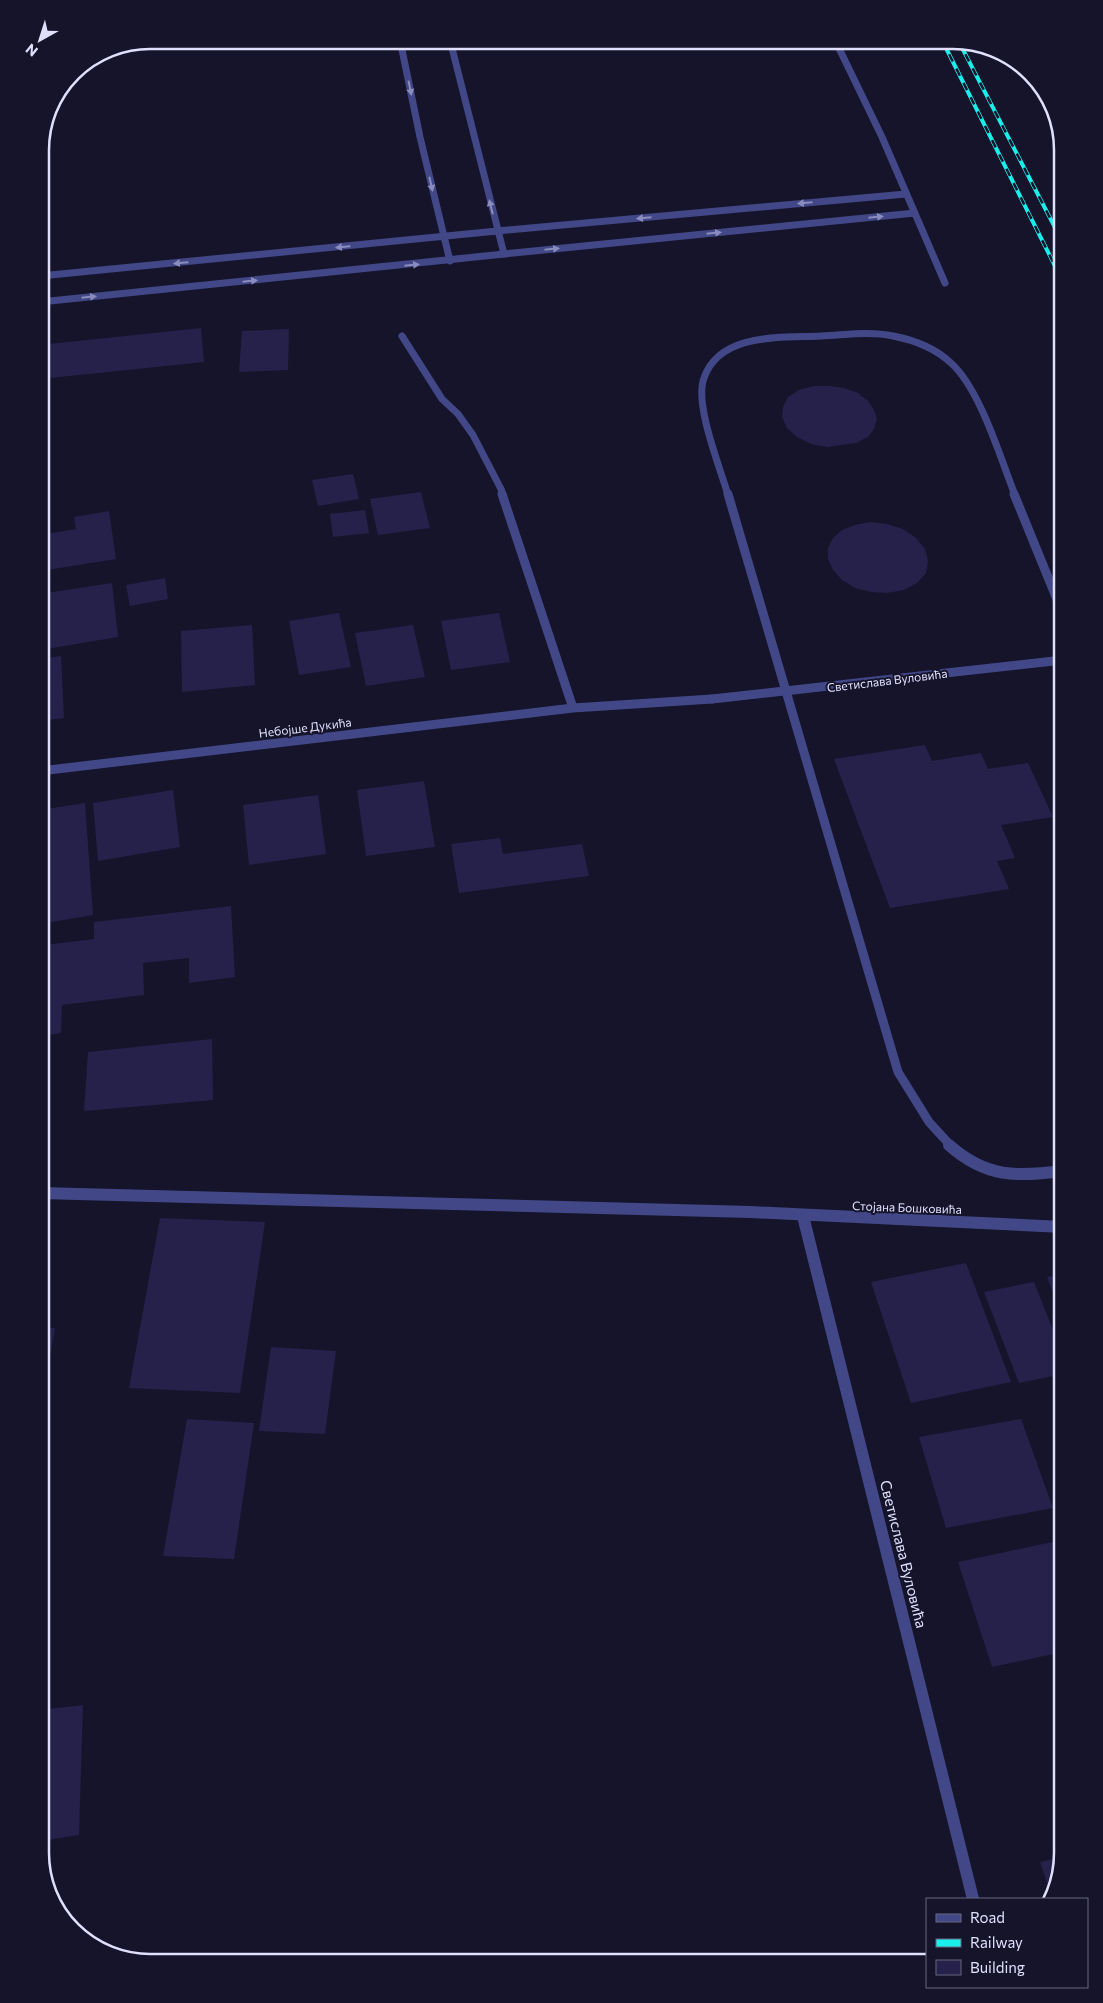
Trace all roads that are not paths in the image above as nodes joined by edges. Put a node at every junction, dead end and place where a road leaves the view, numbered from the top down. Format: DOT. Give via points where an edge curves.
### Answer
graph roads {
  1 [pos="402,49"];
  2 [pos="452,49"];
  3 [pos="839,49"];
  4 [pos="906,194"];
  5 [pos="915,213"];
  6 [pos="497,232"];
  7 [pos="444,238"];
  8 [pos="504,254"];
  9 [pos="450,261"];
  10 [pos="49,275"];
  11 [pos="945,283"];
  12 [pos="49,301"];
  13 [pos="402,336"];
  14 [pos="1054,591"];
  15 [pos="1054,661"];
  16 [pos="785,692"];
  17 [pos="712,699"];
  18 [pos="573,708"];
  19 [pos="49,770"];
  20 [pos="1054,1172"];
  21 [pos="49,1193"];
  22 [pos="803,1216"];
  23 [pos="1054,1227"];
  24 [pos="973,1898"];
  1 -- 7 [label="street, one-way"];
  6 -- 2 [label="street, one-way"];
  3 -- 4 [label="street"];
  4 -- 5 [label="street"];
  4 -- 6 [label="street, one-way"];
  8 -- 5 [label="street, one-way"];
  5 -- 11 [label="street"];
  6 -- 7 [label="street"];
  6 -- 8 [label="street"];
  7 -- 9 [label="street"];
  7 -- 10 [label="street, one-way"];
  8 -- 9 [label="street"];
  12 -- 9 [label="street, one-way"];
  13 -- 18 [label="street" via="442,399 473,435 501,489"];
  14 -- 16 [label="street" via="976,396 969,383 947,360 918,343 869,333 753,341 737,345 709,366 700,388 701,402"];
  15 -- 16 [label="street, Светислава Вуловића"];
  16 -- 17 [label="street, Светислава Вуловића"];
  16 -- 20 [label="street" via="898,1072 909,1094 938,1135 975,1163 1009,1175"];
  17 -- 18 [label="street, Небојше Дукића"];
  18 -- 19 [label="street, Небојше Дукића"];
  21 -- 22 [label="street, Стојана Бошковића"];
  22 -- 23 [label="street, Стојана Бошковића"];
  22 -- 24 [label="street, Светислава Вуловића"];
}
